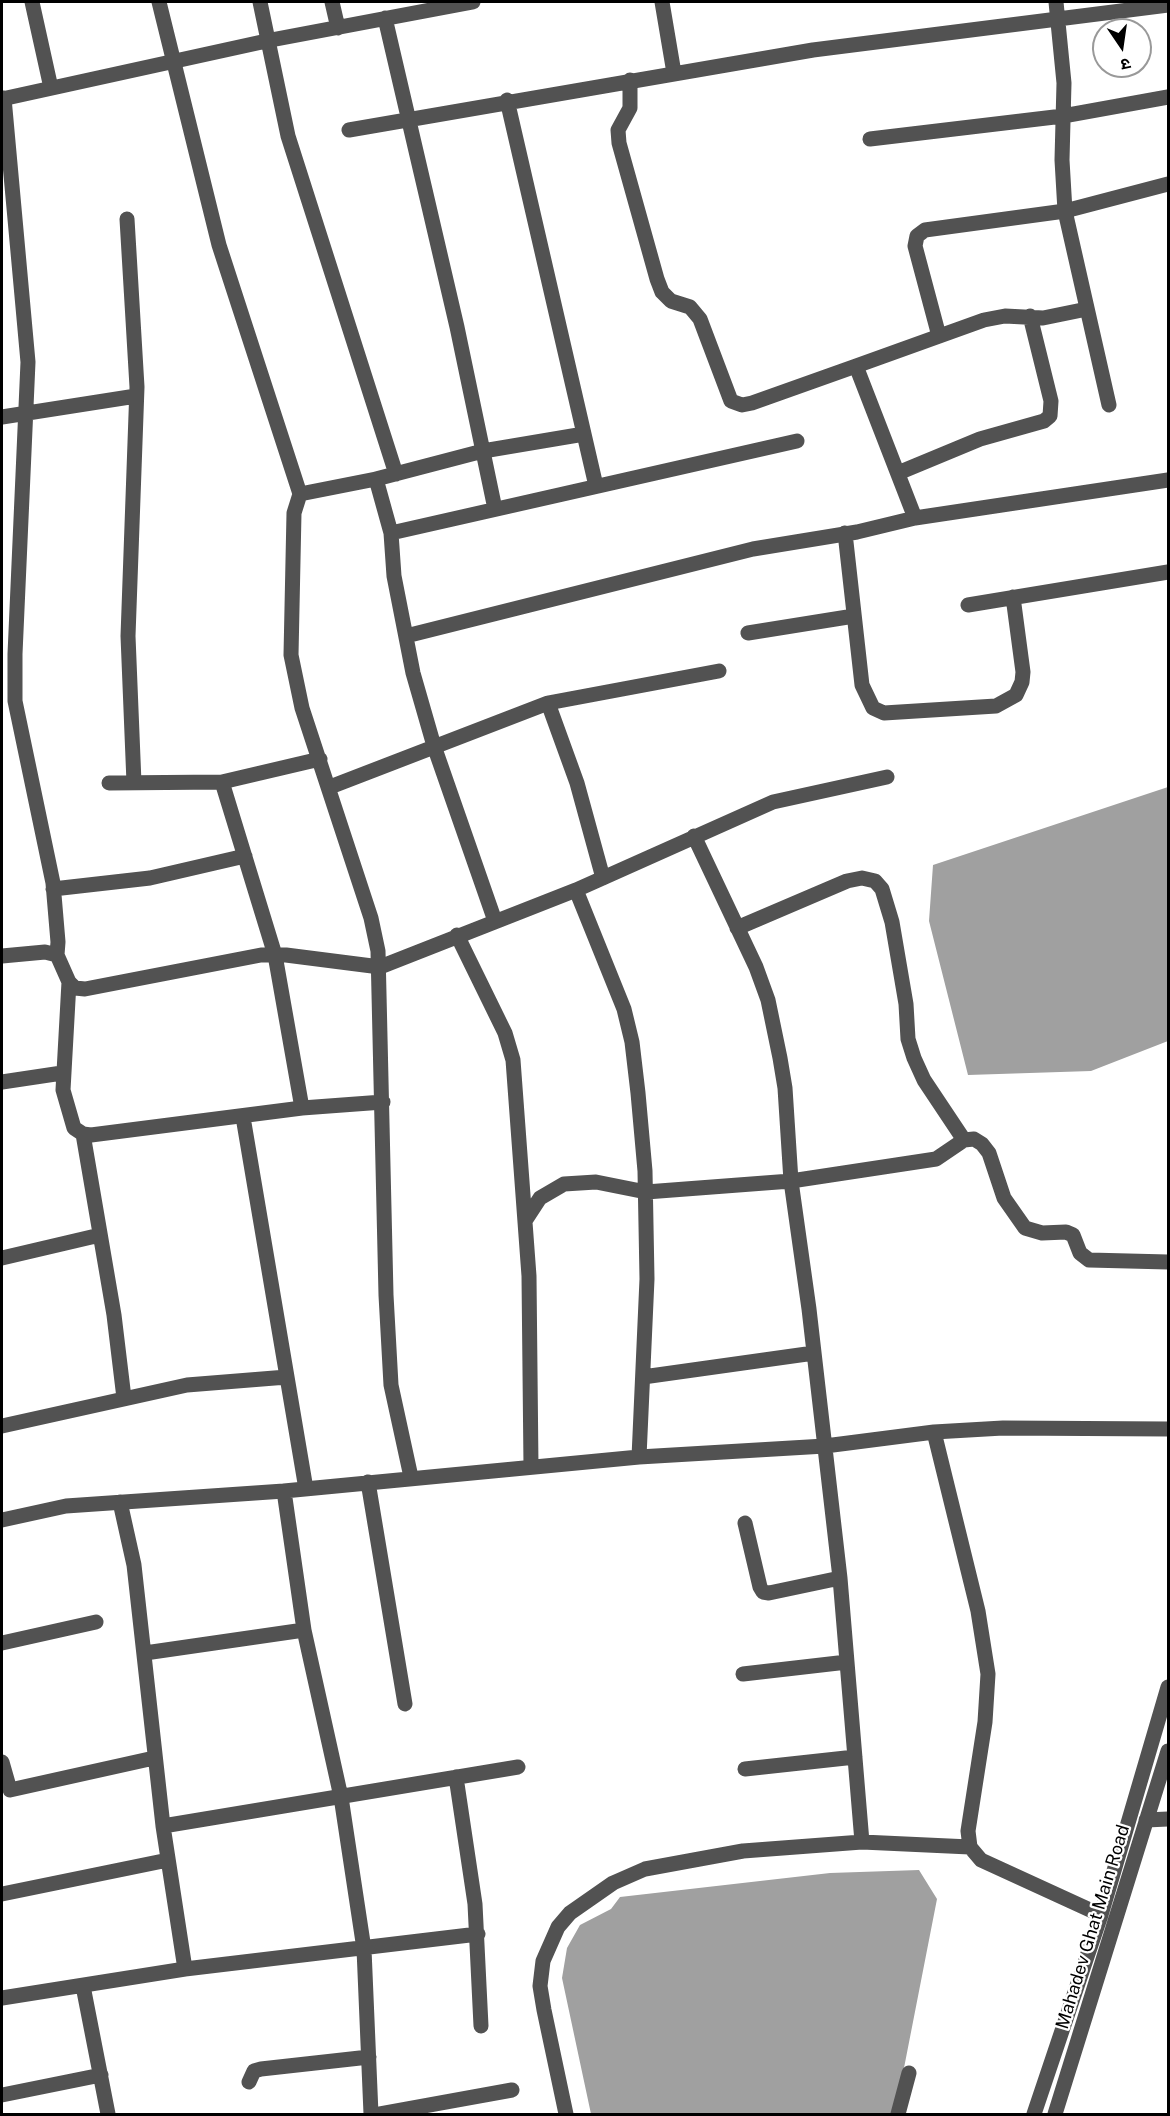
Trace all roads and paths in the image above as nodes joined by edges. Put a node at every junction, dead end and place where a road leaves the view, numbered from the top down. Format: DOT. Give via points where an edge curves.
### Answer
graph roads {
  1 [pos="32,2"];
  2 [pos="159,2"];
  3 [pos="260,2"];
  4 [pos="332,2"];
  5 [pos="473,2"];
  6 [pos="662,2"];
  7 [pos="1056,2"];
  8 [pos="432,5"];
  9 [pos="1168,5"];
  10 [pos="385,18"];
  11 [pos="1058,18"];
  12 [pos="338,28"];
  13 [pos="269,40"];
  14 [pos="174,61"];
  15 [pos="674,73"];
  16 [pos="630,80"];
  17 [pos="51,88"];
  18 [pos="1168,97"];
  19 [pos="3,98"];
  20 [pos="507,100"];
  21 [pos="1063,116"];
  22 [pos="409,117"];
  23 [pos="349,130"];
  24 [pos="870,139"];
  25 [pos="1168,184"];
  26 [pos="1065,211"];
  27 [pos="127,219"];
  28 [pos="1087,309"];
  29 [pos="1030,316"];
  30 [pos="939,336"];
  31 [pos="856,366"];
  32 [pos="136,396"];
  33 [pos="1109,405"];
  34 [pos="27,411"];
  35 [pos="2,417"];
  36 [pos="584,434"];
  37 [pos="797,441"];
  38 [pos="483,451"];
  39 [pos="898,473"];
  40 [pos="396,474"];
  41 [pos="376,479"];
  42 [pos="1168,480"];
  43 [pos="596,486"];
  44 [pos="300,494"];
  45 [pos="495,509"];
  46 [pos="915,518"];
  47 [pos="391,533"];
  48 [pos="846,533"];
  49 [pos="1168,572"];
  50 [pos="1013,597"];
  51 [pos="968,605"];
  52 [pos="854,616"];
  53 [pos="748,633"];
  54 [pos="406,636"];
  55 [pos="719,671"];
  56 [pos="548,703"];
  57 [pos="434,746"];
  58 [pos="320,759"];
  59 [pos="887,777"];
  60 [pos="222,782"];
  61 [pos="109,783"];
  62 [pos="134,783"];
  63 [pos="330,787"];
  64 [pos="694,836"];
  65 [pos="245,856"];
  66 [pos="603,878"];
  67 [pos="53,889"];
  68 [pos="576,890"];
  69 [pos="495,921"];
  70 [pos="737,928"];
  71 [pos="457,935"];
  72 [pos="275,955"];
  73 [pos="2,956"];
  74 [pos="57,956"];
  75 [pos="380,967"];
  76 [pos="69,982"];
  77 [pos="62,1072"];
  78 [pos="2,1082"];
  79 [pos="383,1102"];
  80 [pos="302,1108"];
  81 [pos="243,1117"];
  82 [pos="83,1134"];
  83 [pos="964,1140"];
  84 [pos="791,1181"];
  85 [pos="646,1192"];
  86 [pos="525,1221"];
  87 [pos="100,1235"];
  88 [pos="2,1258"];
  89 [pos="1168,1262"];
  90 [pos="814,1353"];
  91 [pos="287,1377"];
  92 [pos="643,1377"];
  93 [pos="124,1398"];
  94 [pos="2,1426"];
  95 [pos="1168,1429"];
  96 [pos="933,1432"];
  97 [pos="825,1446"];
  98 [pos="639,1457"];
  99 [pos="531,1467"];
  100 [pos="411,1477"];
  101 [pos="368,1482"];
  102 [pos="306,1489"];
  103 [pos="284,1491"];
  104 [pos="120,1502"];
  105 [pos="2,1520"];
  106 [pos="745,1522"];
  107 [pos="840,1578"];
  108 [pos="96,1622"];
  109 [pos="304,1630"];
  110 [pos="2,1643"];
  111 [pos="144,1653"];
  112 [pos="848,1662"];
  113 [pos="743,1674"];
  114 [pos="1168,1687"];
  115 [pos="405,1704"];
  116 [pos="1168,1751"];
  117 [pos="855,1757"];
  118 [pos="154,1758"];
  119 [pos="2,1762"];
  120 [pos="518,1767"];
  121 [pos="746,1769"];
  122 [pos="456,1777"];
  123 [pos="6,1791"];
  124 [pos="341,1797"];
  125 [pos="1168,1819"];
  126 [pos="1146,1820"];
  127 [pos="163,1826"];
  128 [pos="862,1842"];
  129 [pos="970,1847"];
  130 [pos="168,1860"];
  131 [pos="2,1894"];
  132 [pos="1101,1915"];
  133 [pos="478,1934"];
  134 [pos="364,1948"];
  135 [pos="185,1970"];
  136 [pos="83,1986"];
  137 [pos="2,1998"];
  138 [pos="481,2026"];
  139 [pos="369,2056"];
  140 [pos="909,2073"];
  141 [pos="101,2075"];
  142 [pos="249,2082"];
  143 [pos="512,2090"];
  144 [pos="2,2094"];
  145 [pos="108,2115"];
  146 [pos="371,2115"];
  147 [pos="380,2115"];
  148 [pos="566,2115"];
  149 [pos="898,2115"];
  150 [pos="1034,2115"];
  151 [pos="1055,2115"];
  1 -- 17 [label="street"];
  2 -- 14 [label="street"];
  3 -- 13 [label="street"];
  4 -- 12 [label="street"];
  5 -- 8 [label="street"];
  6 -- 15 [label="street"];
  7 -- 11 [label="street"];
  8 -- 10 [label="street"];
  9 -- 11 [label="street"];
  10 -- 12 [label="street"];
  10 -- 22 [label="street"];
  11 -- 15 [label="street" via="813,50"];
  11 -- 21 [label="street"];
  12 -- 13 [label="street"];
  13 -- 14 [label="street"];
  13 -- 40 [label="street" via="288,136"];
  14 -- 17 [label="street"];
  14 -- 44 [label="street" via="219,245"];
  15 -- 16 [label="street"];
  16 -- 20 [label="street"];
  16 -- 31 [label="street" via="630,108 618,130 619,143 657,279 671,301 690,307 700,319 731,401 752,403"];
  17 -- 19 [label="street"];
  18 -- 21 [label="street"];
  19 -- 34 [label="street" via="26,326"];
  20 -- 22 [label="street"];
  20 -- 36 [label="street"];
  21 -- 24 [label="street"];
  21 -- 26 [label="street"];
  22 -- 23 [label="street"];
  22 -- 38 [label="street"];
  25 -- 26 [label="street"];
  26 -- 28 [label="street"];
  26 -- 30 [label="street" via="926,230 917,236 917,255"];
  27 -- 32 [label="street"];
  28 -- 29 [label="street" via="1043,318"];
  28 -- 33 [label="street"];
  29 -- 30 [label="street" via="984,320"];
  29 -- 39 [label="street" via="1051,401 1050,416 980,439"];
  30 -- 31 [label="street"];
  31 -- 39 [label="street"];
  32 -- 34 [label="street"];
  32 -- 62 [label="street" via="128,636"];
  34 -- 35 [label="street"];
  34 -- 67 [label="street" via="15,701"];
  36 -- 38 [label="street"];
  36 -- 43 [label="street"];
  37 -- 43 [label="street"];
  38 -- 40 [label="street"];
  38 -- 45 [label="street"];
  39 -- 46 [label="street"];
  40 -- 41 [label="street"];
  41 -- 44 [label="street"];
  41 -- 47 [label="street"];
  42 -- 46 [label="street"];
  43 -- 45 [label="street"];
  44 -- 58 [label="street" via="294,513 291,655 302,708"];
  45 -- 47 [label="street"];
  46 -- 48 [label="street"];
  47 -- 54 [label="street" via="394,576"];
  48 -- 52 [label="street"];
  48 -- 54 [label="street" via="753,549"];
  49 -- 50 [label="street"];
  50 -- 51 [label="street"];
  50 -- 52 [label="street" via="1022,682 1016,695 996,706 894,714 873,708 862,685"];
  52 -- 53 [label="street"];
  54 -- 57 [label="street"];
  55 -- 56 [label="street"];
  56 -- 57 [label="street"];
  56 -- 66 [label="street" via="577,783"];
  57 -- 63 [label="street"];
  57 -- 69 [label="street"];
  58 -- 60 [label="street"];
  58 -- 63 [label="street"];
  59 -- 64 [label="street" via="794,796 743,813"];
  60 -- 62 [label="street"];
  60 -- 65 [label="street"];
  61 -- 62 [label="street"];
  63 -- 75 [label="street" via="371,918"];
  64 -- 66 [label="street"];
  64 -- 70 [label="street"];
  65 -- 67 [label="street" via="150,878"];
  65 -- 72 [label="street"];
  66 -- 68 [label="street"];
  67 -- 74 [label="street"];
  68 -- 69 [label="street"];
  68 -- 85 [label="street" via="624,1009 638,1093"];
  69 -- 71 [label="street"];
  70 -- 83 [label="street" via="847,881 875,881 882,889 892,922 914,1059"];
  70 -- 84 [label="street" via="768,1000 785,1088"];
  71 -- 75 [label="street"];
  71 -- 86 [label="street" via="505,1033 513,1060"];
  72 -- 75 [label="street"];
  72 -- 76 [label="street" via="110,986 85,989 75,988"];
  72 -- 80 [label="street"];
  73 -- 74 [label="street" via="45,952"];
  74 -- 76 [label="street"];
  75 -- 79 [label="street"];
  76 -- 77 [label="street"];
  77 -- 78 [label="street"];
  77 -- 82 [label="street" via="68,1112 74,1128"];
  79 -- 80 [label="street"];
  79 -- 100 [label="street" via="391,1385"];
  80 -- 81 [label="street"];
  81 -- 82 [label="street"];
  81 -- 91 [label="street"];
  82 -- 87 [label="street"];
  83 -- 84 [label="street" via="936,1159"];
  83 -- 89 [label="street" via="974,1139 989,1153 1004,1198 1018,1222 1032,1232 1066,1232 1089,1260"];
  84 -- 85 [label="street"];
  84 -- 90 [label="street"];
  85 -- 86 [label="street" via="596,1182 564,1184 540,1198"];
  85 -- 92 [label="street"];
  86 -- 99 [label="street"];
  87 -- 88 [label="street"];
  87 -- 93 [label="street"];
  90 -- 92 [label="street"];
  90 -- 97 [label="street"];
  91 -- 93 [label="street" via="186,1385"];
  91 -- 102 [label="street"];
  92 -- 98 [label="street"];
  93 -- 94 [label="street"];
  95 -- 96 [label="street" via="1003,1428"];
  96 -- 97 [label="street"];
  96 -- 129 [label="street" via="978,1611 988,1674 985,1722 968,1831"];
  97 -- 98 [label="street"];
  97 -- 107 [label="street"];
  98 -- 99 [label="street"];
  99 -- 100 [label="street"];
  100 -- 101 [label="street"];
  101 -- 102 [label="street"];
  101 -- 115 [label="street"];
  102 -- 103 [label="street"];
  103 -- 104 [label="street"];
  103 -- 109 [label="street"];
  104 -- 105 [label="street" via="66,1506"];
  104 -- 111 [label="street" via="134,1565"];
  106 -- 107 [label="street" via="763,1592"];
  107 -- 112 [label="street"];
  108 -- 110 [label="street"];
  109 -- 111 [label="street"];
  109 -- 124 [label="street"];
  111 -- 118 [label="street"];
  112 -- 113 [label="street"];
  112 -- 117 [label="street"];
  114 -- 132 [label="street"];
  116 -- 126 [label="street, Mahadev Ghat Main Road"];
  117 -- 121 [label="street"];
  117 -- 128 [label="street"];
  118 -- 123 [label="street"];
  118 -- 127 [label="street"];
  119 -- 123 [label="street"];
  120 -- 122 [label="street"];
  122 -- 124 [label="street"];
  122 -- 133 [label="street"];
  124 -- 127 [label="street"];
  124 -- 134 [label="street"];
  125 -- 126 [label="street"];
  126 -- 151 [label="street, Mahadev Ghat Main Road"];
  127 -- 130 [label="street"];
  128 -- 129 [label="street"];
  128 -- 148 [label="street" via="743,1851 645,1869 613,1883 570,1913 558,1927 543,1960 540,1986"];
  129 -- 132 [label="street" via="981,1860"];
  130 -- 131 [label="street"];
  130 -- 135 [label="street"];
  132 -- 150 [label="street"];
  133 -- 134 [label="street"];
  133 -- 138 [label="street"];
  134 -- 135 [label="street"];
  134 -- 139 [label="street"];
  135 -- 136 [label="street"];
  136 -- 137 [label="street"];
  136 -- 141 [label="street"];
  139 -- 142 [label="street" via="261,2069 254,2071"];
  139 -- 146 [label="street"];
  140 -- 149 [label="street"];
  141 -- 144 [label="street"];
  141 -- 145 [label="street"];
  143 -- 147 [label="street"];
}
